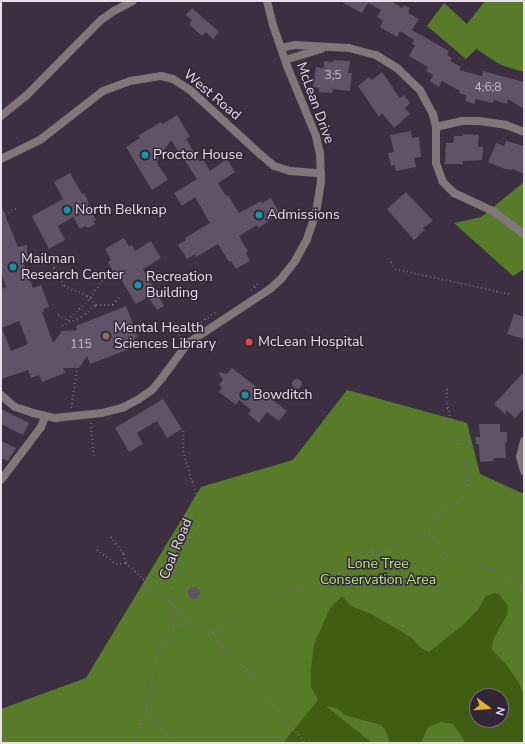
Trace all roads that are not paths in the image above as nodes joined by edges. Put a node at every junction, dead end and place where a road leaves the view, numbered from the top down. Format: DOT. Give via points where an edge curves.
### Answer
graph roads {
  1 [pos="133,1"];
  2 [pos="267,1"];
  3 [pos="327,47"];
  4 [pos="281,48"];
  5 [pos="285,60"];
  6 [pos="1,116"];
  7 [pos="436,127"];
  8 [pos="524,132"];
  9 [pos="1,159"];
  10 [pos="321,173"];
  11 [pos="524,234"];
  12 [pos="1,394"];
  13 [pos="46,417"];
  14 [pos="524,442"];
  15 [pos="524,472"];
  16 [pos="1,480"];
  1 -- 6 [label="street" via="114,10 98,23 32,90"];
  2 -- 4 [label="street, McLean Drive"];
  3 -- 4 [label="street" via="291,45"];
  3 -- 5 [label="street"];
  3 -- 7 [label="street" via="365,52 397,68 420,90 433,114"];
  4 -- 5 [label="street, McLean Drive"];
  5 -- 10 [label="street, McLean Drive" via="316,136"];
  7 -- 8 [label="street" via="462,121 479,121 506,125"];
  7 -- 11 [label="street" via="436,163 443,182 459,196 482,204 499,214"];
  9 -- 10 [label="street, West Road" via="40,140 103,91 130,81 160,76 173,79 190,90 274,166 290,171"];
  10 -- 13 [label="street, McLean Drive" via="316,213 307,239 285,274 270,289 188,343 158,384 135,401 117,410 102,413 64,418"];
  12 -- 13 [label="street, McLean Drive" via="15,407"];
  13 -- 16 [label="street"];
  14 -- 15 [label="street" via="520,457"];
}
